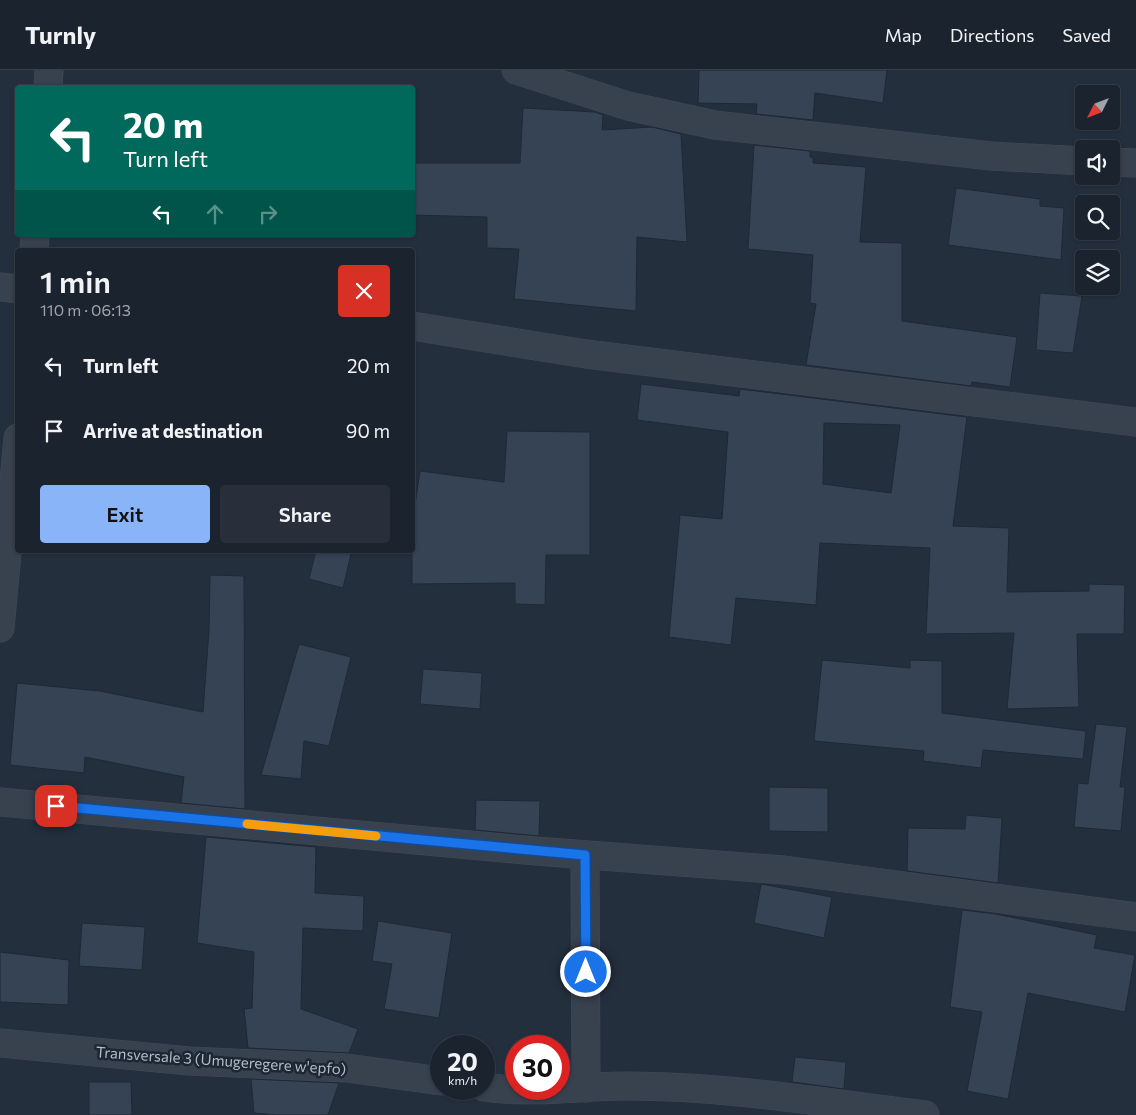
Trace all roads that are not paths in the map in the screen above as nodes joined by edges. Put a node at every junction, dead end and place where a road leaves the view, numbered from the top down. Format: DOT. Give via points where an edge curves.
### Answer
graph roads {
  1 [pos="49,70"];
  2 [pos="516,70"];
  3 [pos="48,85"];
  4 [pos="1075,160"];
  5 [pos="1120,162"];
  6 [pos="1136,163"];
  7 [pos="0,287"];
  8 [pos="15,289"];
  9 [pos="415,326"];
  10 [pos="1136,422"];
  11 [pos="15,470"];
  12 [pos="0,628"];
  13 [pos="0,802"];
  14 [pos="585,855"];
  15 [pos="1136,917"];
  16 [pos="0,1043"];
  17 [pos="430,1079"];
  18 [pos="586,1088"];
  19 [pos="495,1089"];
  20 [pos="925,1115"];
  1 -- 3 [label="street"];
  2 -- 4 [label="street" via="628,106 715,125 991,156"];
  5 -- 6 [label="street"];
  7 -- 8 [label="street"];
  9 -- 10 [label="street" via="586,354"];
  11 -- 12 [label="street"];
  13 -- 14 [label="street"];
  14 -- 15 [label="street" via="784,870"];
  14 -- 18 [label="street"];
  16 -- 17 [label="street, Transversale 3 (Umugeregere w'epfo)" via="189,1061 347,1068"];
  18 -- 19 [label="street"];
  18 -- 20 [label="street" via="627,1086 740,1092"];
}
